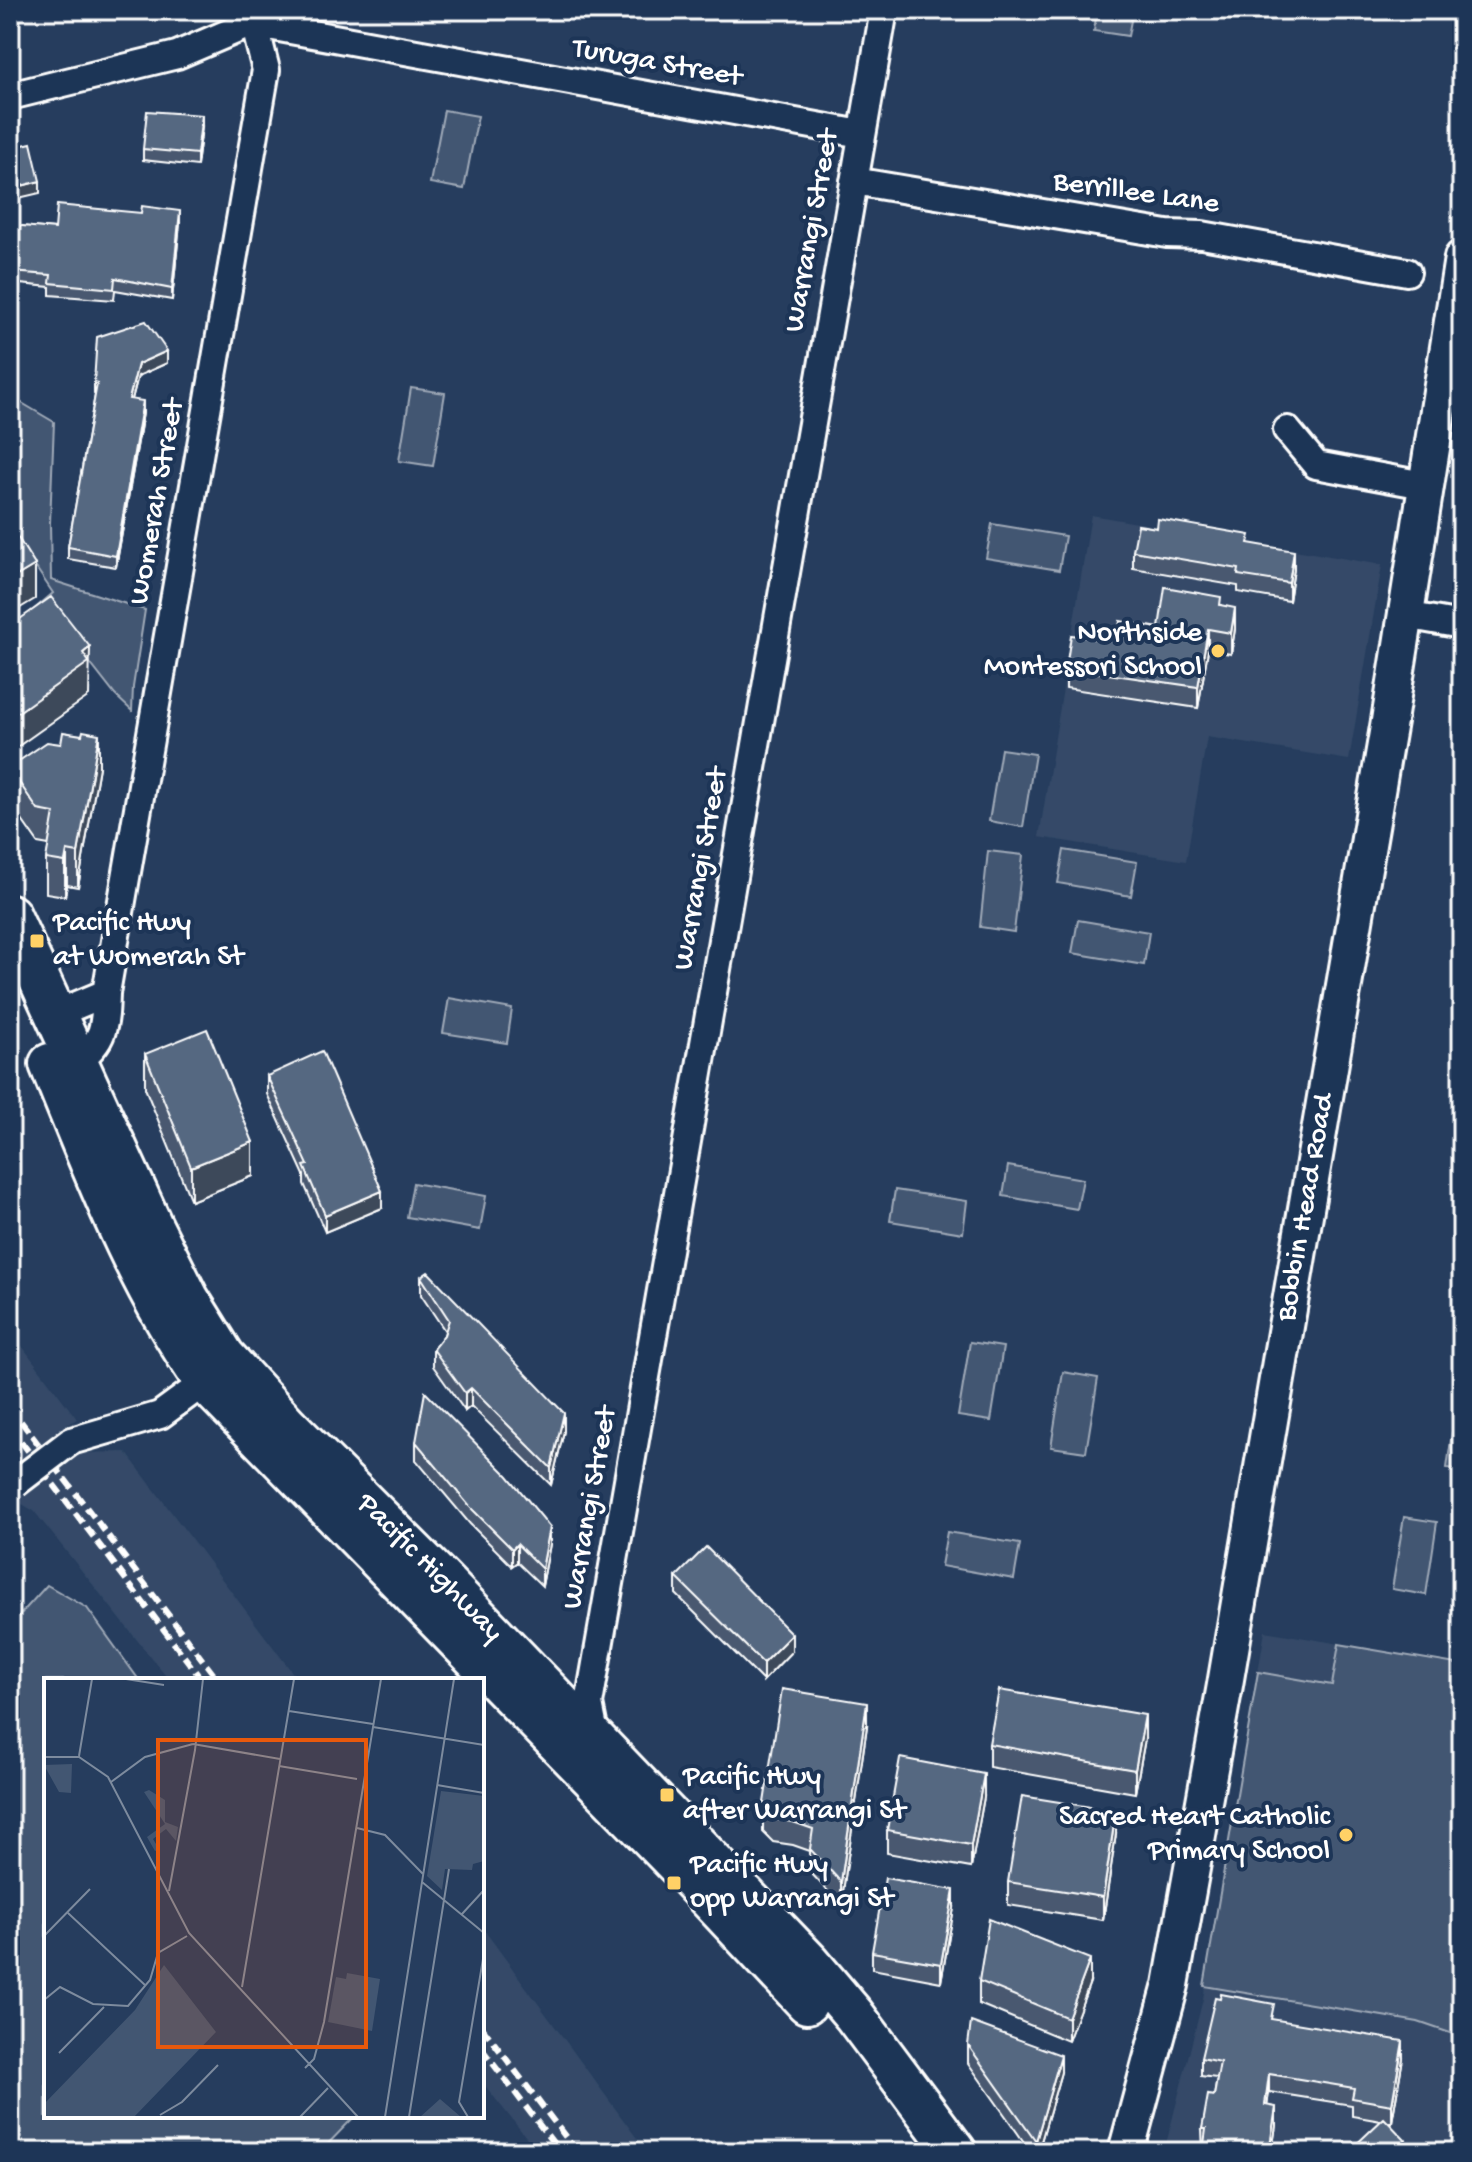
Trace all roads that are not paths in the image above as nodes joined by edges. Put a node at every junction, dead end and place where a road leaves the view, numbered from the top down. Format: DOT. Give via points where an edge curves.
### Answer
graph roads {
  1 [pos="884,10"];
  2 [pos="251,16"];
  3 [pos="10,96"];
  4 [pos="861,134"];
  5 [pos="854,181"];
  6 [pos="1462,258"];
  7 [pos="1407,272"];
  8 [pos="1287,430"];
  9 [pos="1424,485"];
  10 [pos="1405,615"];
  11 [pos="1462,625"];
  12 [pos="10,915"];
  13 [pos="10,978"];
  14 [pos="106,993"];
  15 [pos="56,1014"];
  16 [pos="77,1061"];
  17 [pos="205,1382"];
  18 [pos="13,1486"];
  19 [pos="596,1739"];
  20 [pos="922,2152"];
  21 [pos="956,2152"];
  22 [pos="1126,2152"];
  1 -- 4 [label="street, Warrangi Street"];
  2 -- 3 [label="street" via="177,55"];
  2 -- 4 [label="street, Turuga Street"];
  2 -- 14 [label="street, Womerah Street" via="266,70"];
  4 -- 5 [label="street, Warrangi Street"];
  5 -- 7 [label="street, Berrillee Lane"];
  5 -- 19 [label="street, Warrangi Street" via="589,1704"];
  6 -- 9 [label="main road, Bobbin Head Road"];
  8 -- 9 [label="street" via="1316,465"];
  9 -- 10 [label="main road, Bobbin Head Road"];
  10 -- 11 [label="street"];
  10 -- 22 [label="main road, Bobbin Head Road" via="1171,1985"];
  12 -- 15 [label="highway, Pacific Highway"];
  13 -- 17 [label="highway, Pacific Highway" via="122,1240 160,1313"];
  14 -- 15 [label="street"];
  14 -- 16 [label="street, Womerah Street" via="105,1029"];
  15 -- 16 [label="highway, Pacific Highway"];
  16 -- 19 [label="highway, Pacific Highway" via="181,1284 224,1356"];
  17 -- 18 [label="street, bridge" via="160,1415 71,1441"];
  17 -- 20 [label="highway, Pacific Highway" via="787,1979"];
  19 -- 21 [label="highway, Pacific Highway" via="809,1962"];
}
